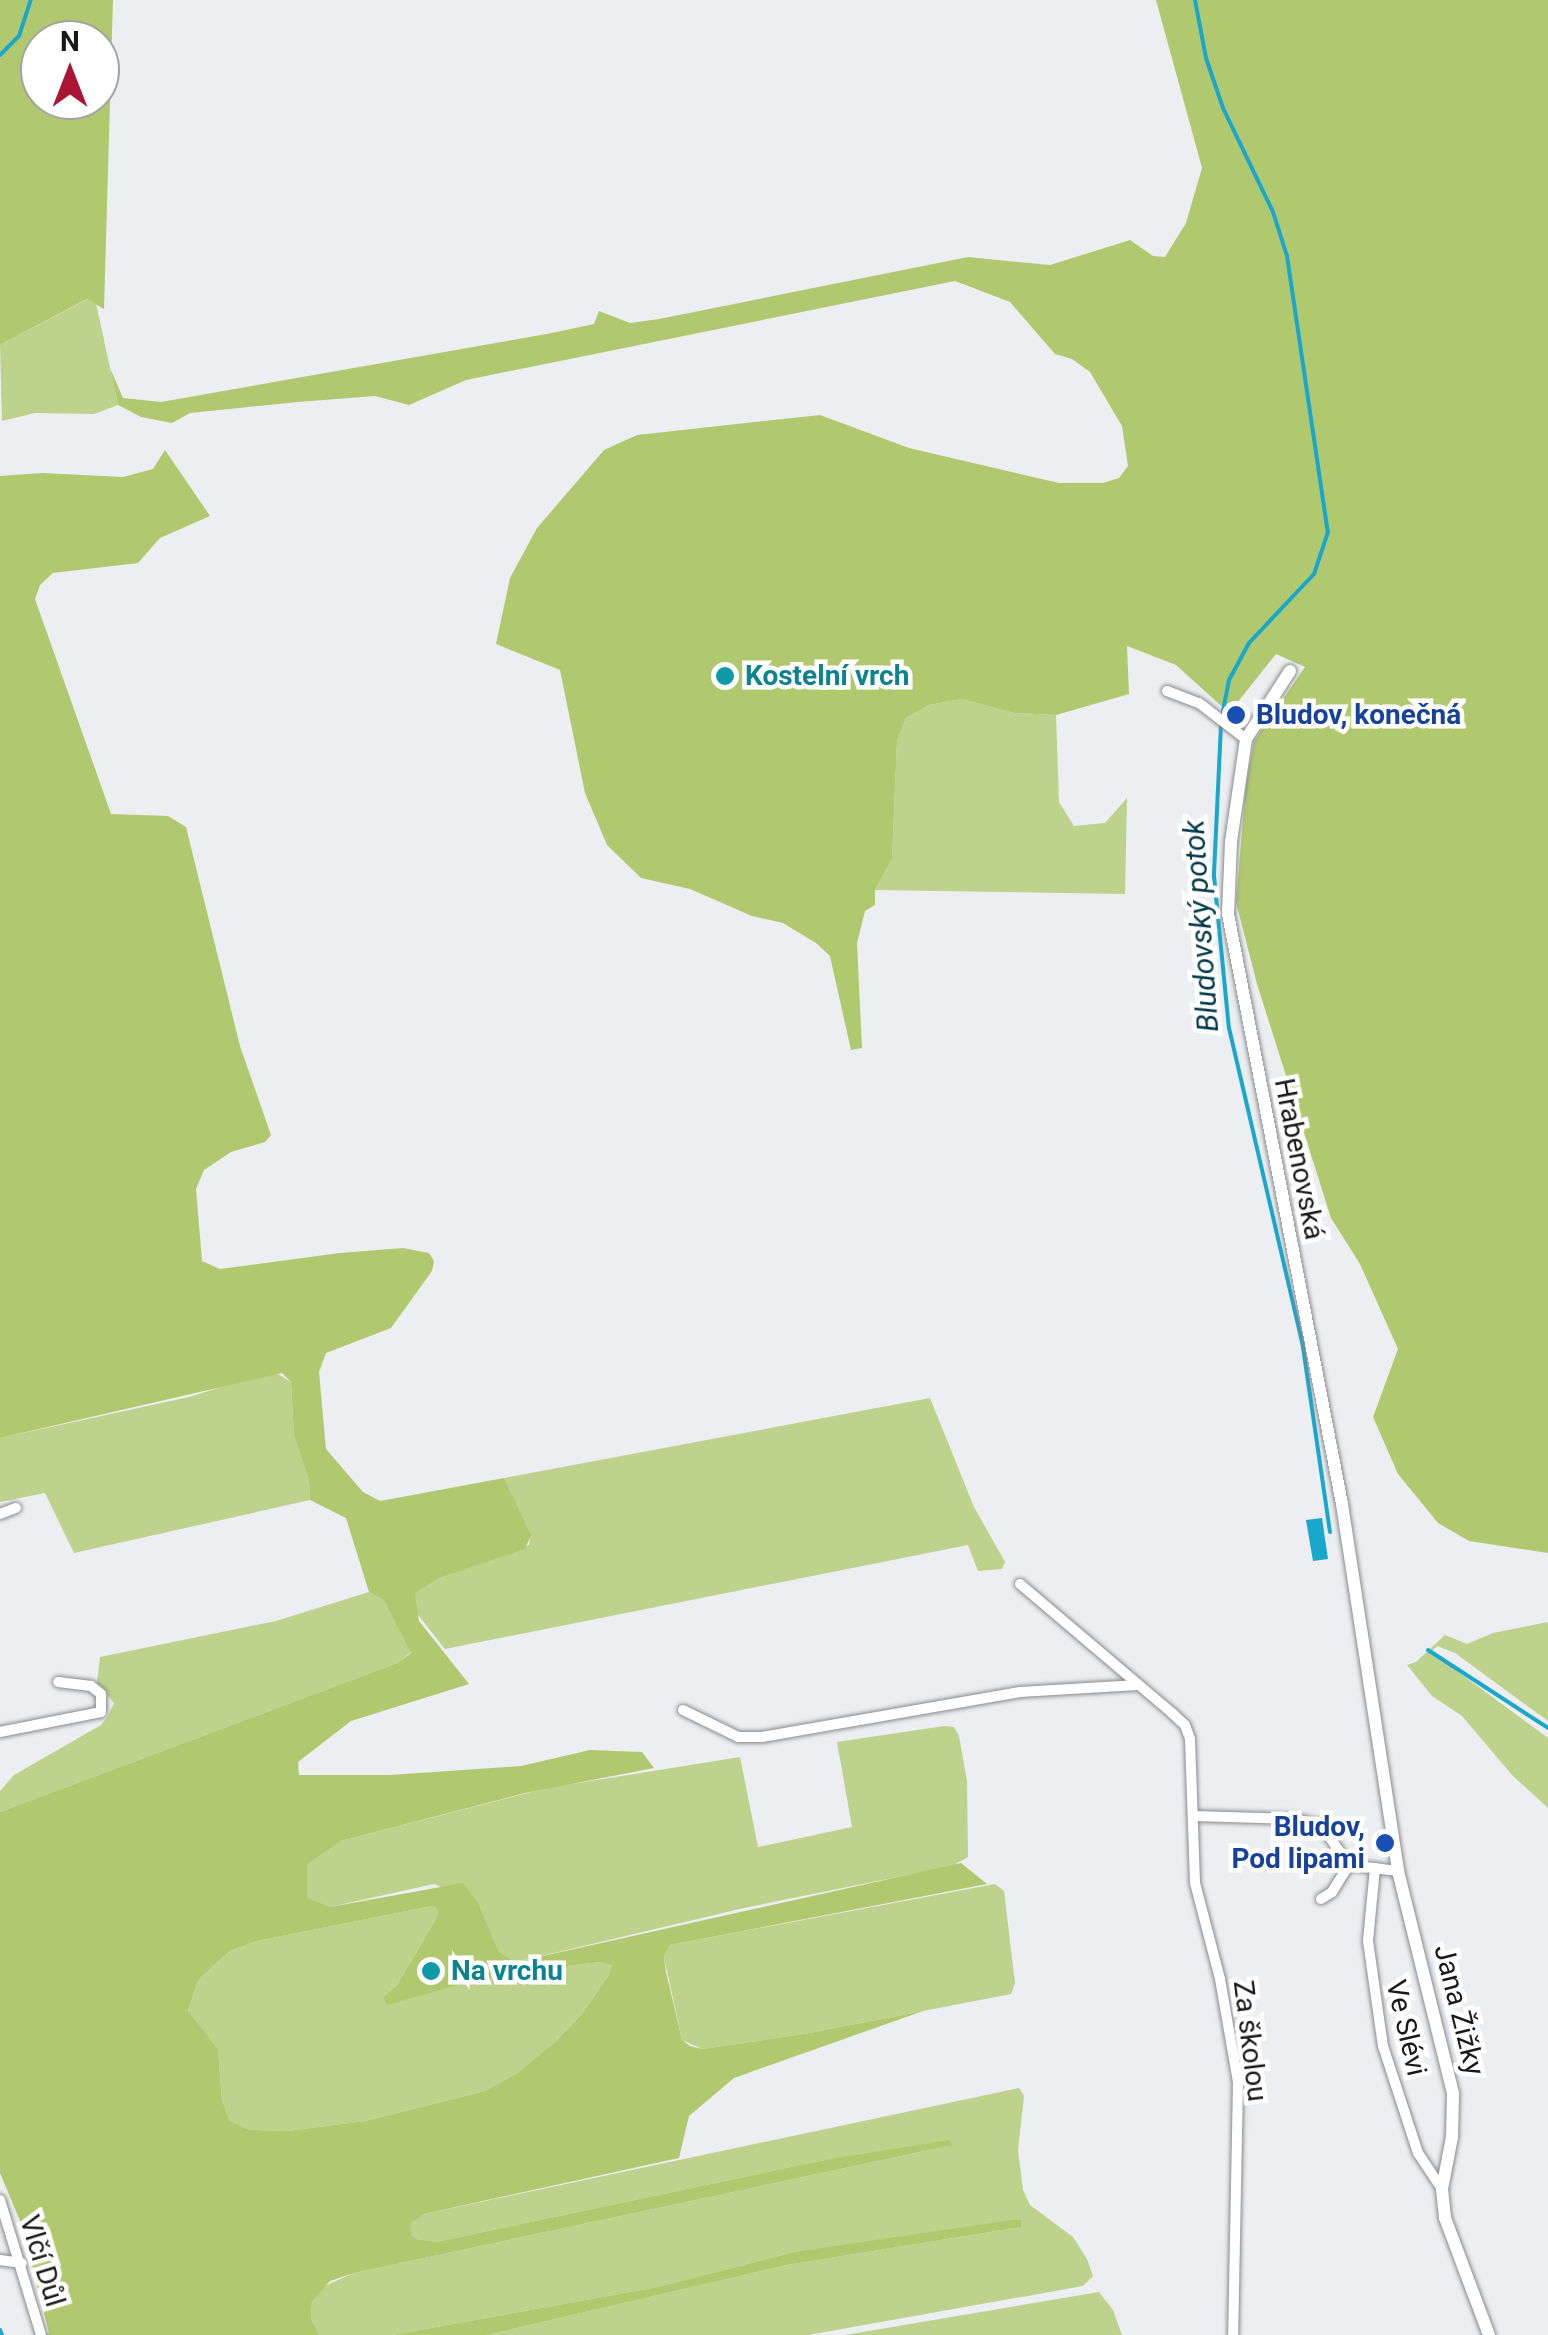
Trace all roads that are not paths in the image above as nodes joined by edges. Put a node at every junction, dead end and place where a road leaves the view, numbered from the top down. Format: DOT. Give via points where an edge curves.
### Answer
graph roads {
  1 [pos="1290,671"];
  2 [pos="1167,692"];
  3 [pos="1246,740"];
  4 [pos="16,1508"];
  5 [pos="0,1514"];
  6 [pos="1020,1584"];
  7 [pos="1353,1586"];
  8 [pos="58,1682"];
  9 [pos="1138,1685"];
  10 [pos="682,1710"];
  11 [pos="0,1732"];
  12 [pos="1194,1816"];
  13 [pos="1350,1865"];
  14 [pos="1375,1868"];
  15 [pos="1398,1870"];
  16 [pos="1322,1899"];
  17 [pos="1442,2189"];
  18 [pos="0,2200"];
  19 [pos="0,2260"];
  20 [pos="22,2263"];
  21 [pos="41,2335"];
  22 [pos="1234,2335"];
  23 [pos="1489,2335"];
  1 -- 3 [label="street, Hrabenovská"];
  2 -- 3 [label="street" via="1199,703"];
  3 -- 7 [label="street, Hrabenovská" via="1230,842 1228,914"];
  4 -- 5 [label="street"];
  6 -- 9 [label="street, Za školou"];
  7 -- 15 [label="street, Jana Žižky"];
  8 -- 11 [label="street" via="91,1686 101,1694 101,1712"];
  9 -- 10 [label="street" via="1020,1692 762,1736 738,1737"];
  9 -- 12 [label="street, Za školou" via="1185,1725"];
  12 -- 13 [label="street" via="1321,1825"];
  12 -- 22 [label="street, Za školou" via="1195,1882 1238,2082"];
  13 -- 14 [label="street"];
  13 -- 16 [label="street"];
  14 -- 15 [label="street"];
  14 -- 17 [label="street, Ve Slévi" via="1368,1941 1383,2046 1418,2153"];
  15 -- 17 [label="street, Jana Žižky" via="1454,2094"];
  17 -- 23 [label="street, Jana Žižky" via="1445,2218"];
  18 -- 20 [label="street, Vlčí Důl"];
  19 -- 20 [label="street"];
  20 -- 21 [label="street, Vlčí Důl"];
}
